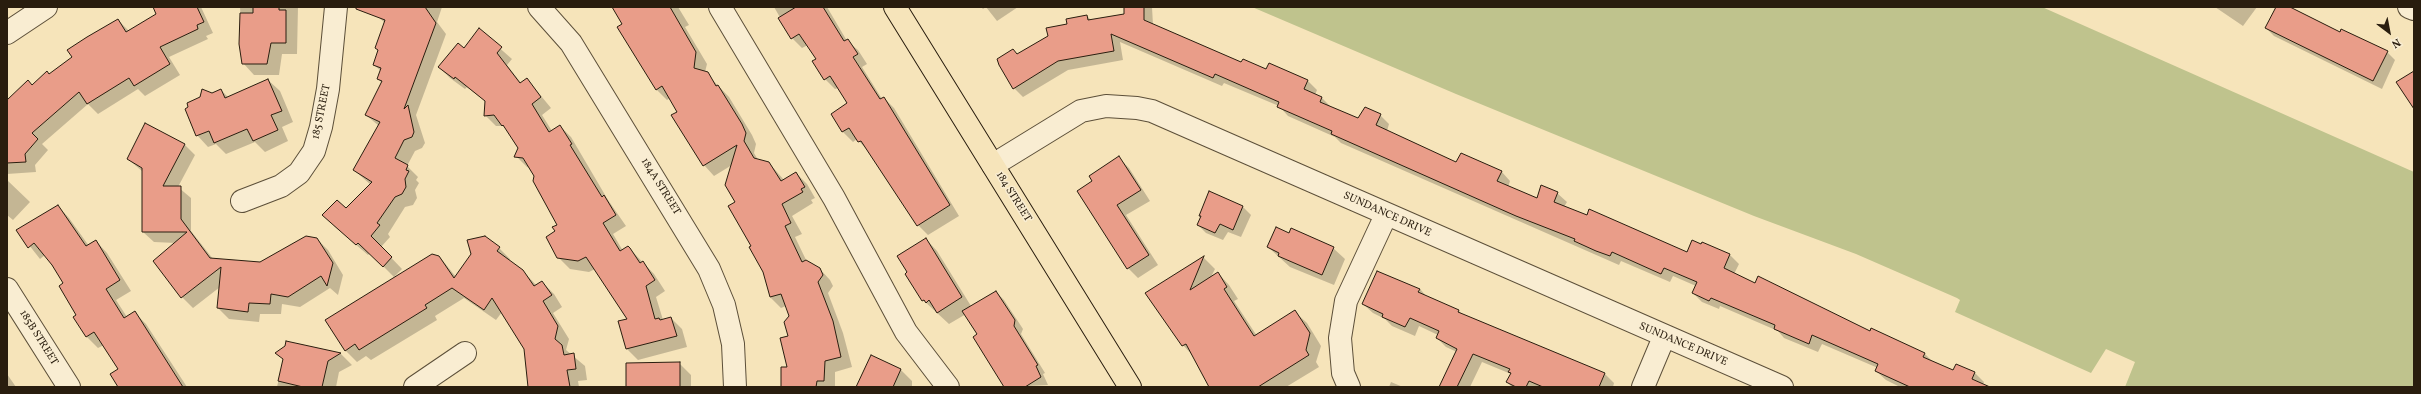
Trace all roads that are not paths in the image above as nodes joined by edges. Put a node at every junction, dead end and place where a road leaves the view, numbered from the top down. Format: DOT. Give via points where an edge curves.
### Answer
graph roads {
  1 [pos="46,7"];
  2 [pos="336,7"];
  3 [pos="539,7"];
  4 [pos="720,7"];
  5 [pos="895,7"];
  6 [pos="2409,7"];
  7 [pos="2414,9"];
  8 [pos="7,33"];
  9 [pos="993,165"];
  10 [pos="242,201"];
  11 [pos="1386,215"];
  12 [pos="7,289"];
  13 [pos="1664,337"];
  14 [pos="465,353"];
  15 [pos="69,387"];
  16 [pos="416,387"];
  17 [pos="735,387"];
  18 [pos="948,387"];
  19 [pos="1130,387"];
  20 [pos="1349,387"];
  21 [pos="1643,387"];
  22 [pos="1782,387"];
  1 -- 8 [label="street"];
  2 -- 10 [label="street, 185 STREET" via="328,89 314,151 299,173 281,186"];
  3 -- 17 [label="street, 184A STREET" via="571,43 709,269 724,305 733,344"];
  4 -- 18 [label="street" via="834,198 906,332"];
  5 -- 9 [label="main road, 184 STREET"];
  6 -- 7 [label="street"];
  9 -- 11 [label="street, SUNDANCE DRIVE" via="1081,111 1106,106 1137,108 1152,111"];
  9 -- 19 [label="main road, 184 STREET"];
  11 -- 13 [label="street, SUNDANCE DRIVE"];
  11 -- 20 [label="street" via="1346,301 1340,338 1343,373"];
  12 -- 15 [label="street, 185B STREET"];
  13 -- 21 [label="street"];
  13 -- 22 [label="street, SUNDANCE DRIVE"];
  14 -- 16 [label="street"];
}
